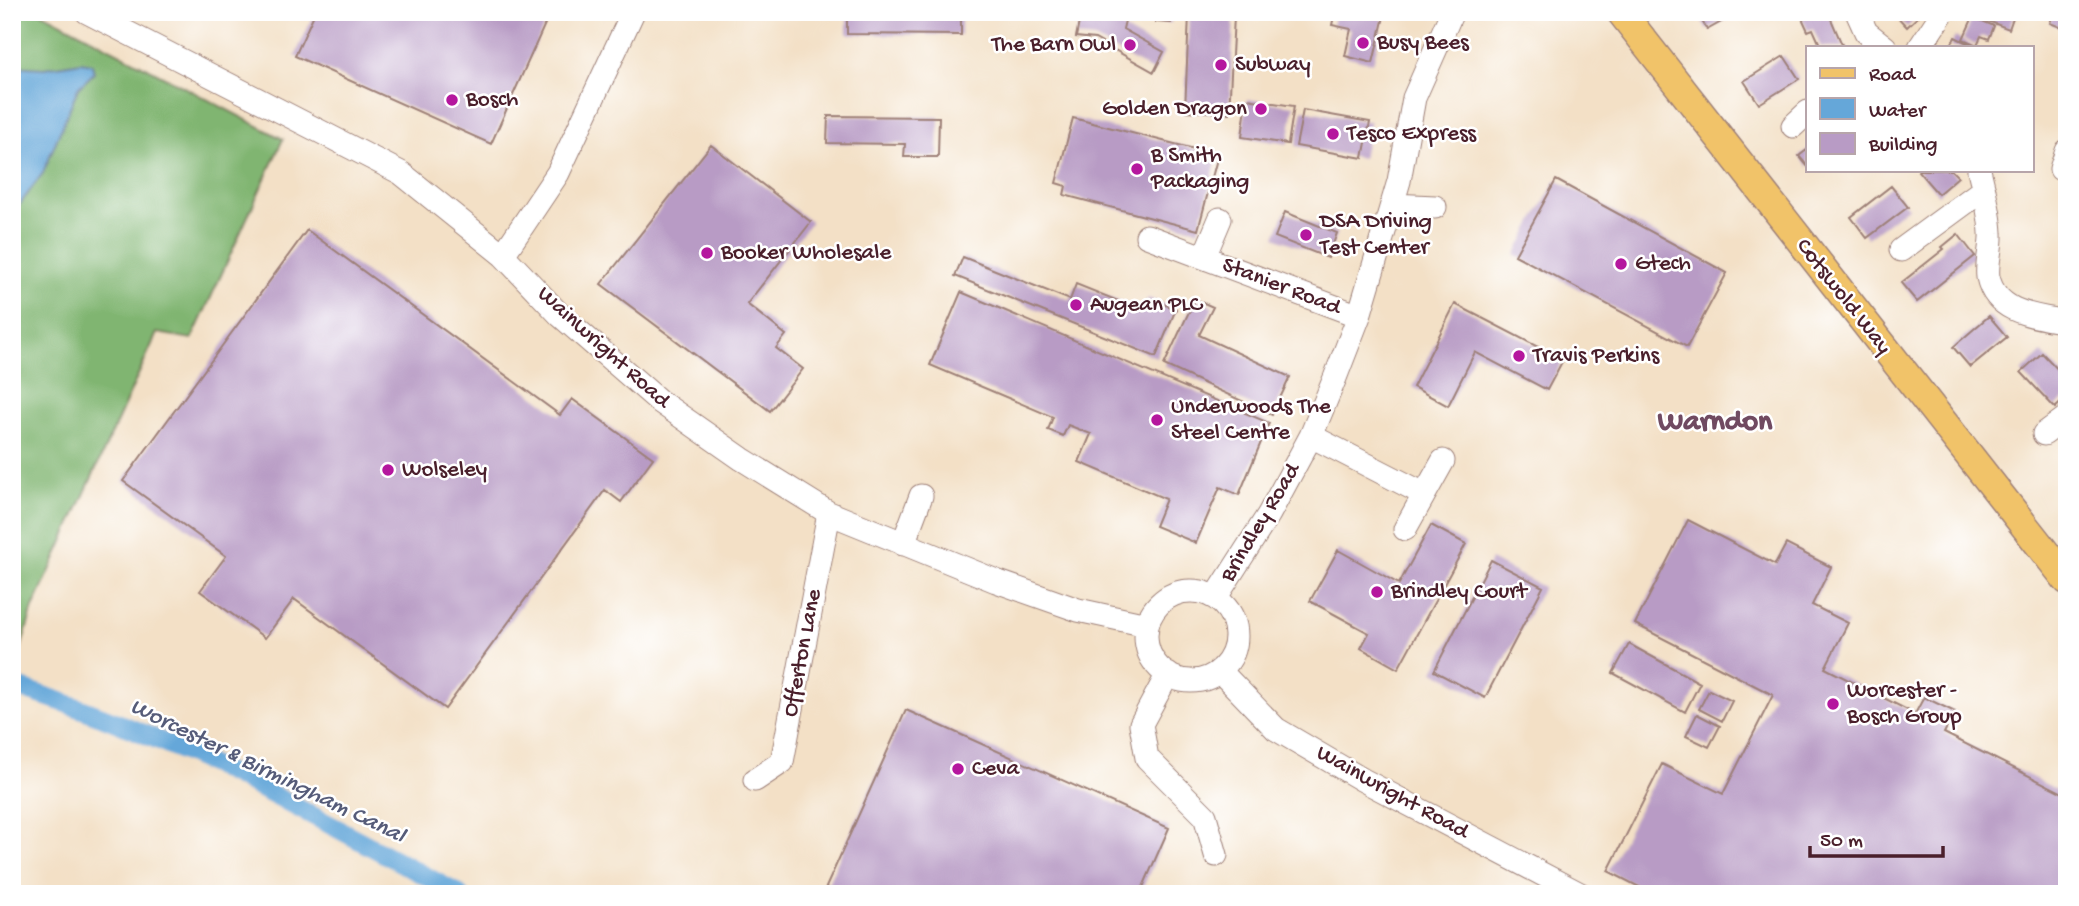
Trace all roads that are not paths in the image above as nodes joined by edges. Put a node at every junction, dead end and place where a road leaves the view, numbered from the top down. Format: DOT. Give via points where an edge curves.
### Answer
graph roads {
  1 [pos="87,12"];
  2 [pos="633,12"];
  3 [pos="1452,12"];
  4 [pos="1621,12"];
  5 [pos="1857,12"];
  6 [pos="1943,12"];
  7 [pos="1882,46"];
  8 [pos="1921,46"];
  9 [pos="1981,179"];
  10 [pos="1392,205"];
  11 [pos="1435,208"];
  12 [pos="1220,219"];
  13 [pos="1147,236"];
  14 [pos="1901,250"];
  15 [pos="503,255"];
  16 [pos="1203,257"];
  17 [pos="1359,316"];
  18 [pos="2067,322"];
  19 [pos="2067,417"];
  20 [pos="2044,434"];
  21 [pos="1311,436"];
  22 [pos="1443,461"];
  23 [pos="1424,494"];
  24 [pos="921,496"];
  25 [pos="830,513"];
  26 [pos="1405,529"];
  27 [pos="903,544"];
  28 [pos="2067,580"];
  29 [pos="1216,597"];
  30 [pos="1147,625"];
  31 [pos="1220,671"];
  32 [pos="1168,674"];
  33 [pos="755,780"];
  34 [pos="1216,855"];
  35 [pos="1580,894"];
  1 -- 15 [label="street, Wainwright Road" via="401,173"];
  2 -- 15 [label="street" via="558,173"];
  3 -- 10 [label="street, Brindley Road" via="1414,98"];
  4 -- 28 [label="main road, Cotswold Way"];
  5 -- 7 [label="street" via="1866,32"];
  6 -- 8 [label="street"];
  9 -- 14 [label="street"];
  9 -- 18 [label="street" via="1992,236 1988,276 2000,301 2023,314"];
  10 -- 11 [label="street"];
  10 -- 17 [label="street, Brindley Road"];
  12 -- 16 [label="street, Stanier Road"];
  13 -- 16 [label="street, Stanier Road"];
  15 -- 25 [label="street, Wainwright Road" via="560,315 659,401"];
  16 -- 17 [label="street, Stanier Road"];
  17 -- 21 [label="street, Brindley Road"];
  19 -- 20 [label="street"];
  21 -- 23 [label="street"];
  21 -- 29 [label="street, Brindley Road"];
  22 -- 23 [label="street"];
  23 -- 26 [label="street"];
  24 -- 27 [label="street"];
  25 -- 27 [label="street, Wainwright Road"];
  25 -- 33 [label="street, Offerton Lane" via="782,762"];
  27 -- 30 [label="street, Wainwright Road" via="1078,610"];
  29 -- 30 [label="street" via="1189,590 1175,593 1162,600"];
  29 -- 31 [label="street" via="1227,607 1237,633 1233,654"];
  30 -- 32 [label="street" via="1149,653"];
  31 -- 32 [label="street" via="1195,681"];
  31 -- 35 [label="street, Wainwright Road" via="1276,729"];
  32 -- 34 [label="street" via="1141,724 1147,758 1205,816"];
}
